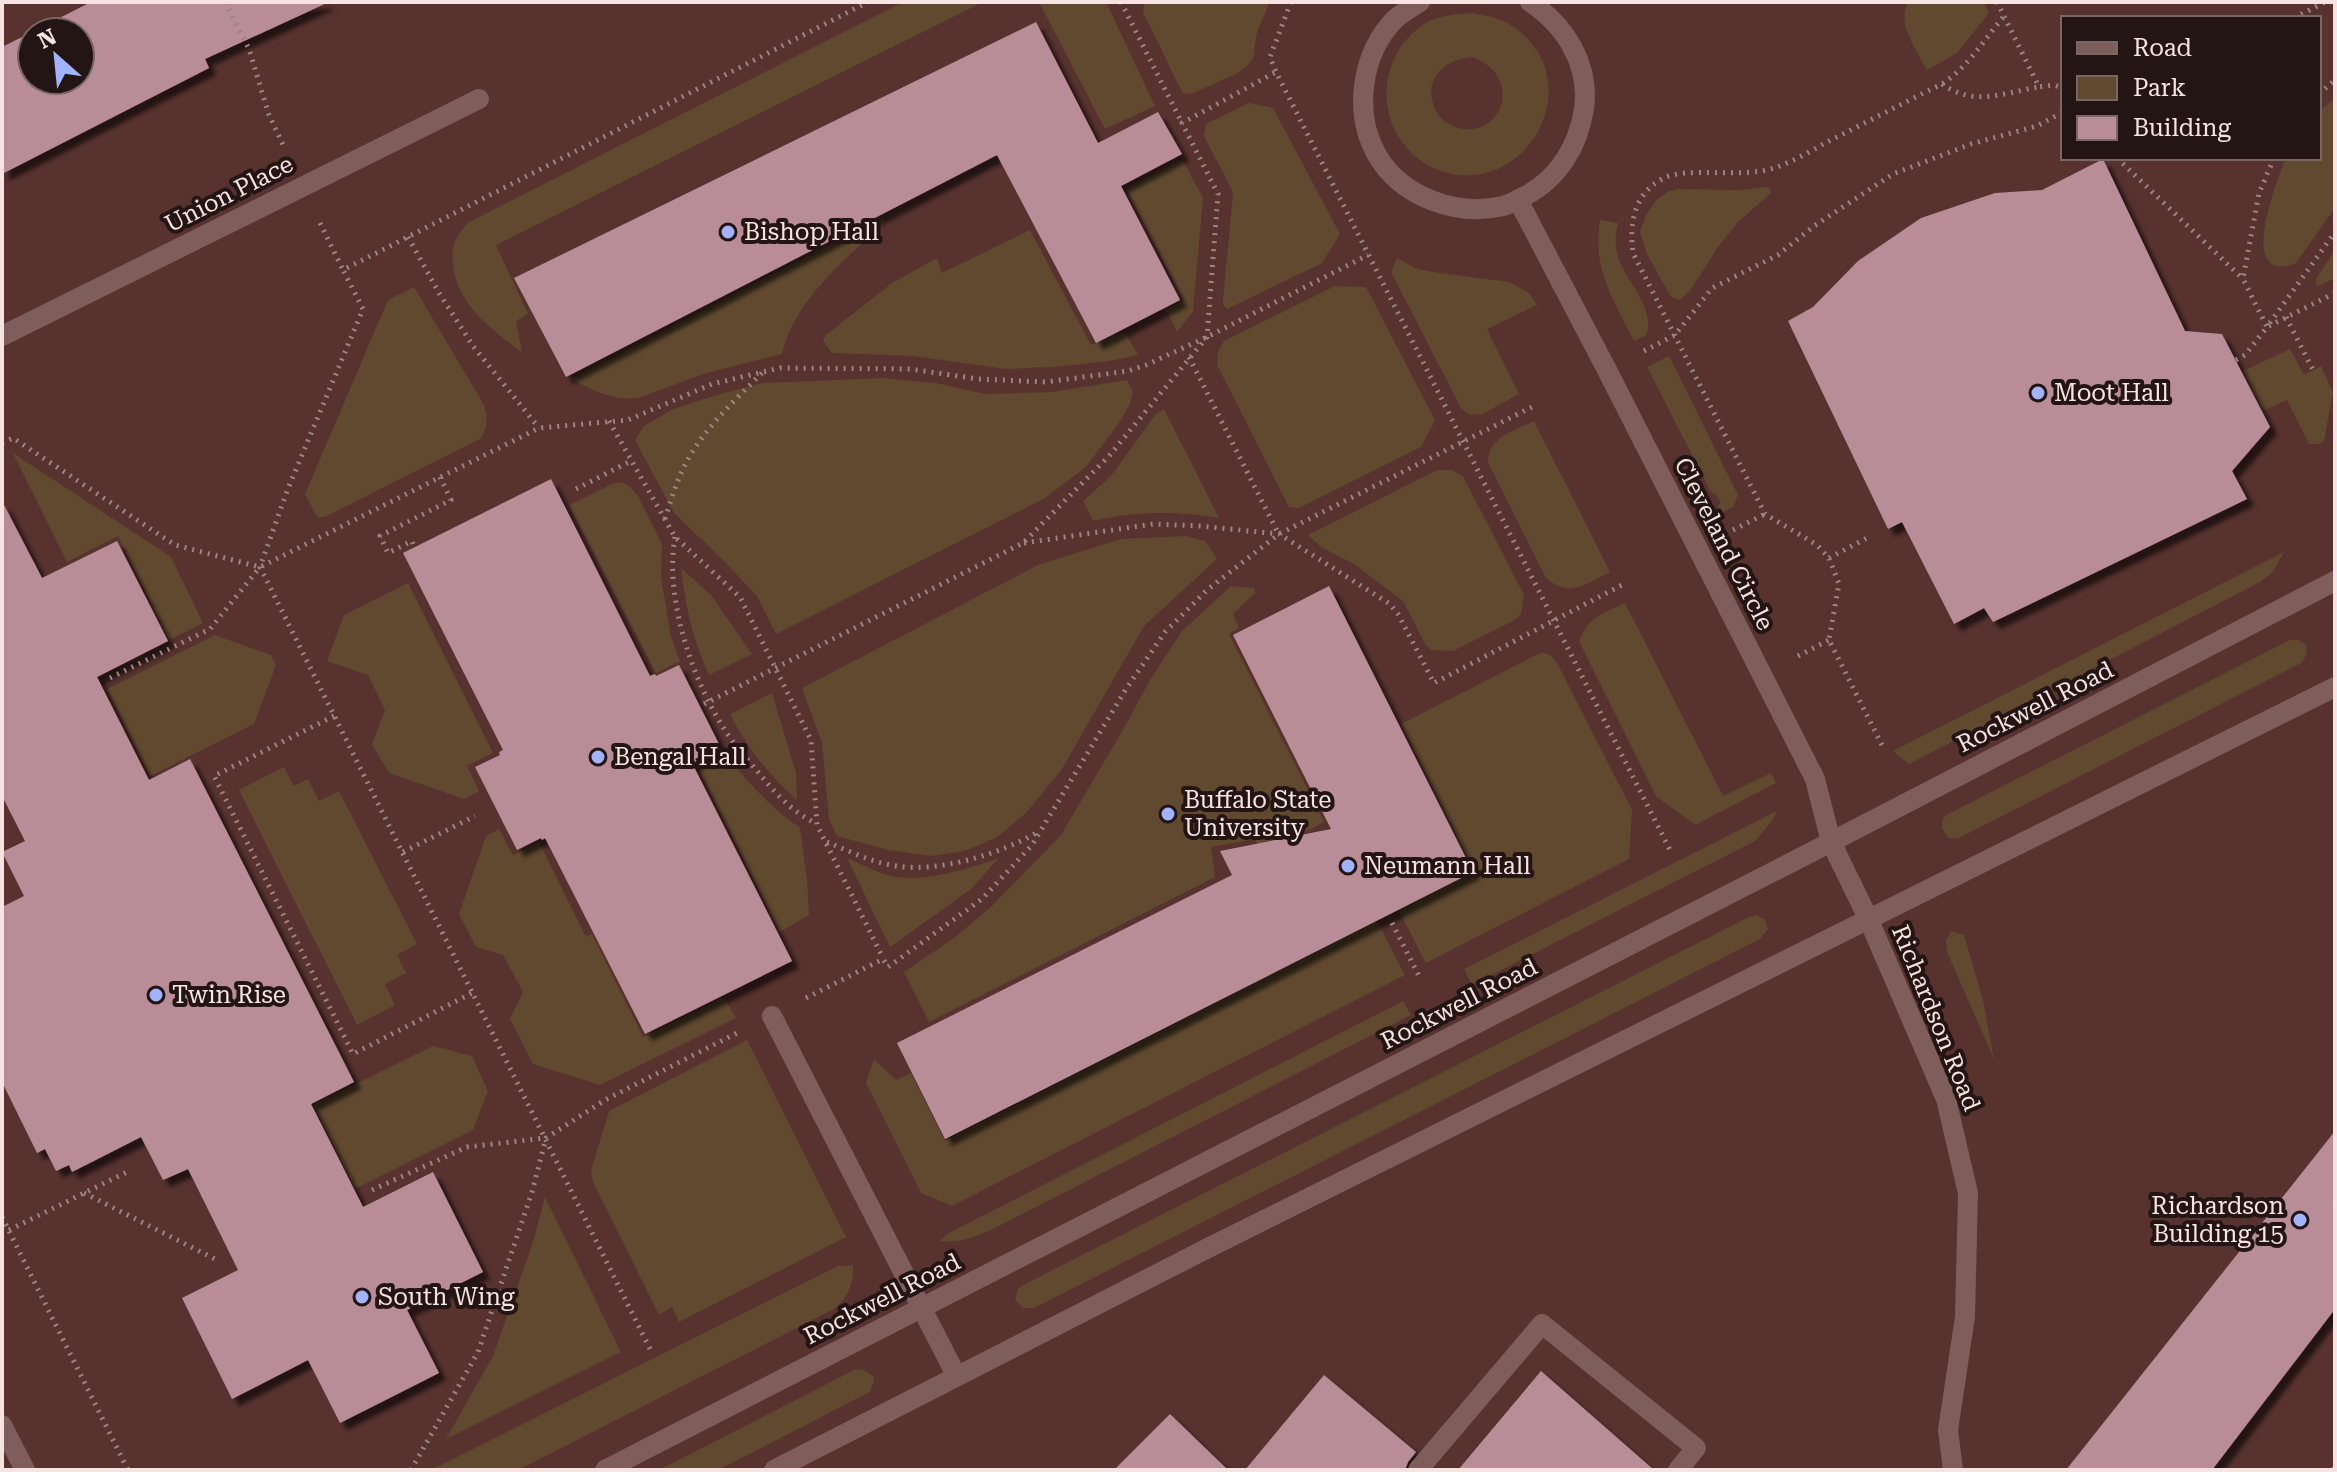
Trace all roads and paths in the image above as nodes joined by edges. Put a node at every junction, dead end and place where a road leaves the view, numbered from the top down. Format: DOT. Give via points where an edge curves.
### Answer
graph roads {
  1 [pos="225,2"];
  2 [pos="868,2"];
  3 [pos="1121,2"];
  4 [pos="1291,2"];
  5 [pos="1420,2"];
  6 [pos="1530,2"];
  7 [pos="1997,2"];
  8 [pos="2325,2"];
  9 [pos="2004,16"];
  10 [pos="2298,16"];
  11 [pos="1276,72"];
  12 [pos="1942,84"];
  13 [pos="2039,87"];
  14 [pos="2061,87"];
  15 [pos="479,99"];
  16 [pos="2061,113"];
  17 [pos="1182,123"];
  18 [pos="2119,160"];
  19 [pos="2273,160"];
  20 [pos="303,186"];
  21 [pos="1518,200"];
  22 [pos="2335,232"];
  23 [pos="408,237"];
  24 [pos="1368,255"];
  25 [pos="343,270"];
  26 [pos="2243,279"];
  27 [pos="2335,293"];
  28 [pos="2286,317"];
  29 [pos="2267,327"];
  30 [pos="1675,335"];
  31 [pos="2,336"];
  32 [pos="1207,337"];
  33 [pos="1639,354"];
  34 [pos="1189,357"];
  35 [pos="2236,360"];
  36 [pos="2313,370"];
  37 [pos="764,371"];
  38 [pos="1532,407"];
  39 [pos="609,421"];
  40 [pos="539,428"];
  41 [pos="1463,441"];
  42 [pos="2,443"];
  43 [pos="631,461"];
  44 [pos="440,477"];
  45 [pos="576,489"];
  46 [pos="1765,514"];
  47 [pos="664,519"];
  48 [pos="1728,532"];
  49 [pos="1279,534"];
  50 [pos="675,537"];
  51 [pos="1867,538"];
  52 [pos="1023,543"];
  53 [pos="413,544"];
  54 [pos="1829,558"];
  55 [pos="260,567"];
  56 [pos="2335,581"];
  57 [pos="1622,585"];
  58 [pos="1553,620"];
  59 [pos="1829,640"];
  60 [pos="1794,658"];
  61 [pos="777,667"];
  62 [pos="110,678"];
  63 [pos="2335,687"];
  64 [pos="706,703"];
  65 [pos="334,716"];
  66 [pos="1882,745"];
  67 [pos="475,816"];
  68 [pos="817,825"];
  69 [pos="1041,830"];
  70 [pos="826,842"];
  71 [pos="1831,842"];
  72 [pos="403,852"];
  73 [pos="1671,852"];
  74 [pos="1868,918"];
  75 [pos="1392,923"];
  76 [pos="883,959"];
  77 [pos="1421,980"];
  78 [pos="474,992"];
  79 [pos="799,1002"];
  80 [pos="772,1016"];
  81 [pos="744,1029"];
  82 [pos="546,1138"];
  83 [pos="129,1171"];
  84 [pos="372,1190"];
  85 [pos="84,1193"];
  86 [pos="2,1217"];
  87 [pos="9,1230"];
  88 [pos="219,1261"];
  89 [pos="922,1308"];
  90 [pos="650,1349"];
  91 [pos="956,1375"];
  92 [pos="2,1425"];
  93 [pos="25,1470"];
  94 [pos="128,1470"];
  95 [pos="411,1470"];
  96 [pos="605,1470"];
  97 [pos="774,1470"];
  98 [pos="1418,1470"];
  99 [pos="1678,1470"];
  100 [pos="1953,1470"];
  1 -- 20 [label="path"];
  2 -- 23 [label="path"];
  3 -- 17 [label="path"];
  4 -- 11 [label="path" via="1270,57"];
  5 -- 21 [label="street" via="1395,19 1374,49 1363,84 1365,121 1377,155 1401,183 1433,202 1469,210"];
  6 -- 21 [label="street" via="1560,26 1578,58 1586,94 1581,131 1565,163"];
  7 -- 9 [label="path"];
  8 -- 10 [label="path"];
  9 -- 12 [label="path"];
  9 -- 13 [label="path"];
  11 -- 17 [label="path"];
  11 -- 24 [label="path"];
  12 -- 13 [label="path" via="1960,95 1978,97"];
  12 -- 30 [label="path" via="1777,168 1747,174 1676,174 1644,193 1632,223 1633,253"];
  13 -- 14 [label="path"];
  15 -- 20 [label="street, Union Place"];
  16 -- 30 [label="path" via="1893,174 1778,255 1712,288"];
  17 -- 32 [label="path" via="1218,194"];
  18 -- 26 [label="path"];
  19 -- 26 [label="path" via="2259,193"];
  20 -- 25 [label="path"];
  20 -- 31 [label="street, Union Place"];
  21 -- 71 [label="street, Cleveland Circle" via="1815,779"];
  22 -- 29 [label="path"];
  23 -- 25 [label="path"];
  23 -- 40 [label="path" via="473,346"];
  24 -- 32 [label="path"];
  24 -- 41 [label="path"];
  25 -- 55 [label="path" via="363,309"];
  26 -- 29 [label="path"];
  27 -- 28 [label="path"];
  28 -- 29 [label="path"];
  28 -- 36 [label="path"];
  29 -- 35 [label="path"];
  30 -- 33 [label="path"];
  30 -- 46 [label="path"];
  32 -- 34 [label="path"];
  32 -- 37 [label="path" via="1128,371 1046,382 882,367"];
  34 -- 49 [label="path"];
  34 -- 52 [label="path" via="1109,456"];
  37 -- 39 [label="path" via="712,384 628,420"];
  37 -- 47 [label="path" via="691,455"];
  38 -- 41 [label="path"];
  39 -- 40 [label="path"];
  39 -- 43 [label="path"];
  40 -- 44 [label="path"];
  41 -- 49 [label="path"];
  41 -- 58 [label="path"];
  42 -- 55 [label="path" via="13,438 175,545"];
  43 -- 45 [label="path"];
  43 -- 47 [label="path"];
  44 -- 53 [label="path" via="451,500 380,536 388,553"];
  44 -- 55 [label="path"];
  46 -- 48 [label="path"];
  46 -- 54 [label="path"];
  47 -- 50 [label="path"];
  49 -- 52 [label="path" via="1153,524"];
  49 -- 58 [label="path" via="1390,604 1434,683"];
  49 -- 69 [label="path" via="1207,590 1165,632"];
  50 -- 61 [label="path" via="740,597"];
  50 -- 64 [label="path" via="671,557 676,603"];
  51 -- 54 [label="path"];
  52 -- 61 [label="path"];
  54 -- 59 [label="path" via="1839,584"];
  55 -- 62 [label="path" via="210,629"];
  55 -- 65 [label="path"];
  56 -- 71 [label="street, Rockwell Road"];
  57 -- 58 [label="path"];
  58 -- 73 [label="path"];
  59 -- 60 [label="path"];
  59 -- 66 [label="path"];
  61 -- 64 [label="path"];
  61 -- 68 [label="path" via="811,740"];
  63 -- 74 [label="street"];
  64 -- 68 [label="path" via="775,794"];
  65 -- 72 [label="path"];
  65 -- 78 [label="path" via="214,776 353,1054"];
  67 -- 72 [label="path"];
  68 -- 70 [label="path"];
  69 -- 70 [label="path" via="965,861 917,866 876,861"];
  69 -- 76 [label="path" via="982,899 888,967"];
  70 -- 76 [label="path"];
  71 -- 74 [label="street, Cleveland Circle"];
  71 -- 89 [label="street, Rockwell Road"];
  72 -- 78 [label="path"];
  74 -- 91 [label="street"];
  74 -- 100 [label="street, Richardson Road" via="1946,1099 1968,1193 1965,1317 1948,1430"];
  75 -- 77 [label="path"];
  76 -- 79 [label="path"];
  78 -- 82 [label="path"];
  80 -- 89 [label="street"];
  81 -- 82 [label="path" via="605,1100"];
  82 -- 84 [label="path" via="467,1147"];
  82 -- 90 [label="path"];
  82 -- 95 [label="path" via="478,1352"];
  83 -- 85 [label="path"];
  85 -- 87 [label="path"];
  85 -- 88 [label="path"];
  86 -- 87 [label="path"];
  87 -- 94 [label="path"];
  89 -- 91 [label="street"];
  89 -- 96 [label="street, Rockwell Road"];
  91 -- 97 [label="street"];
  92 -- 93 [label="street"];
  98 -- 99 [label="street" via="1542,1324 1696,1448"];
}
